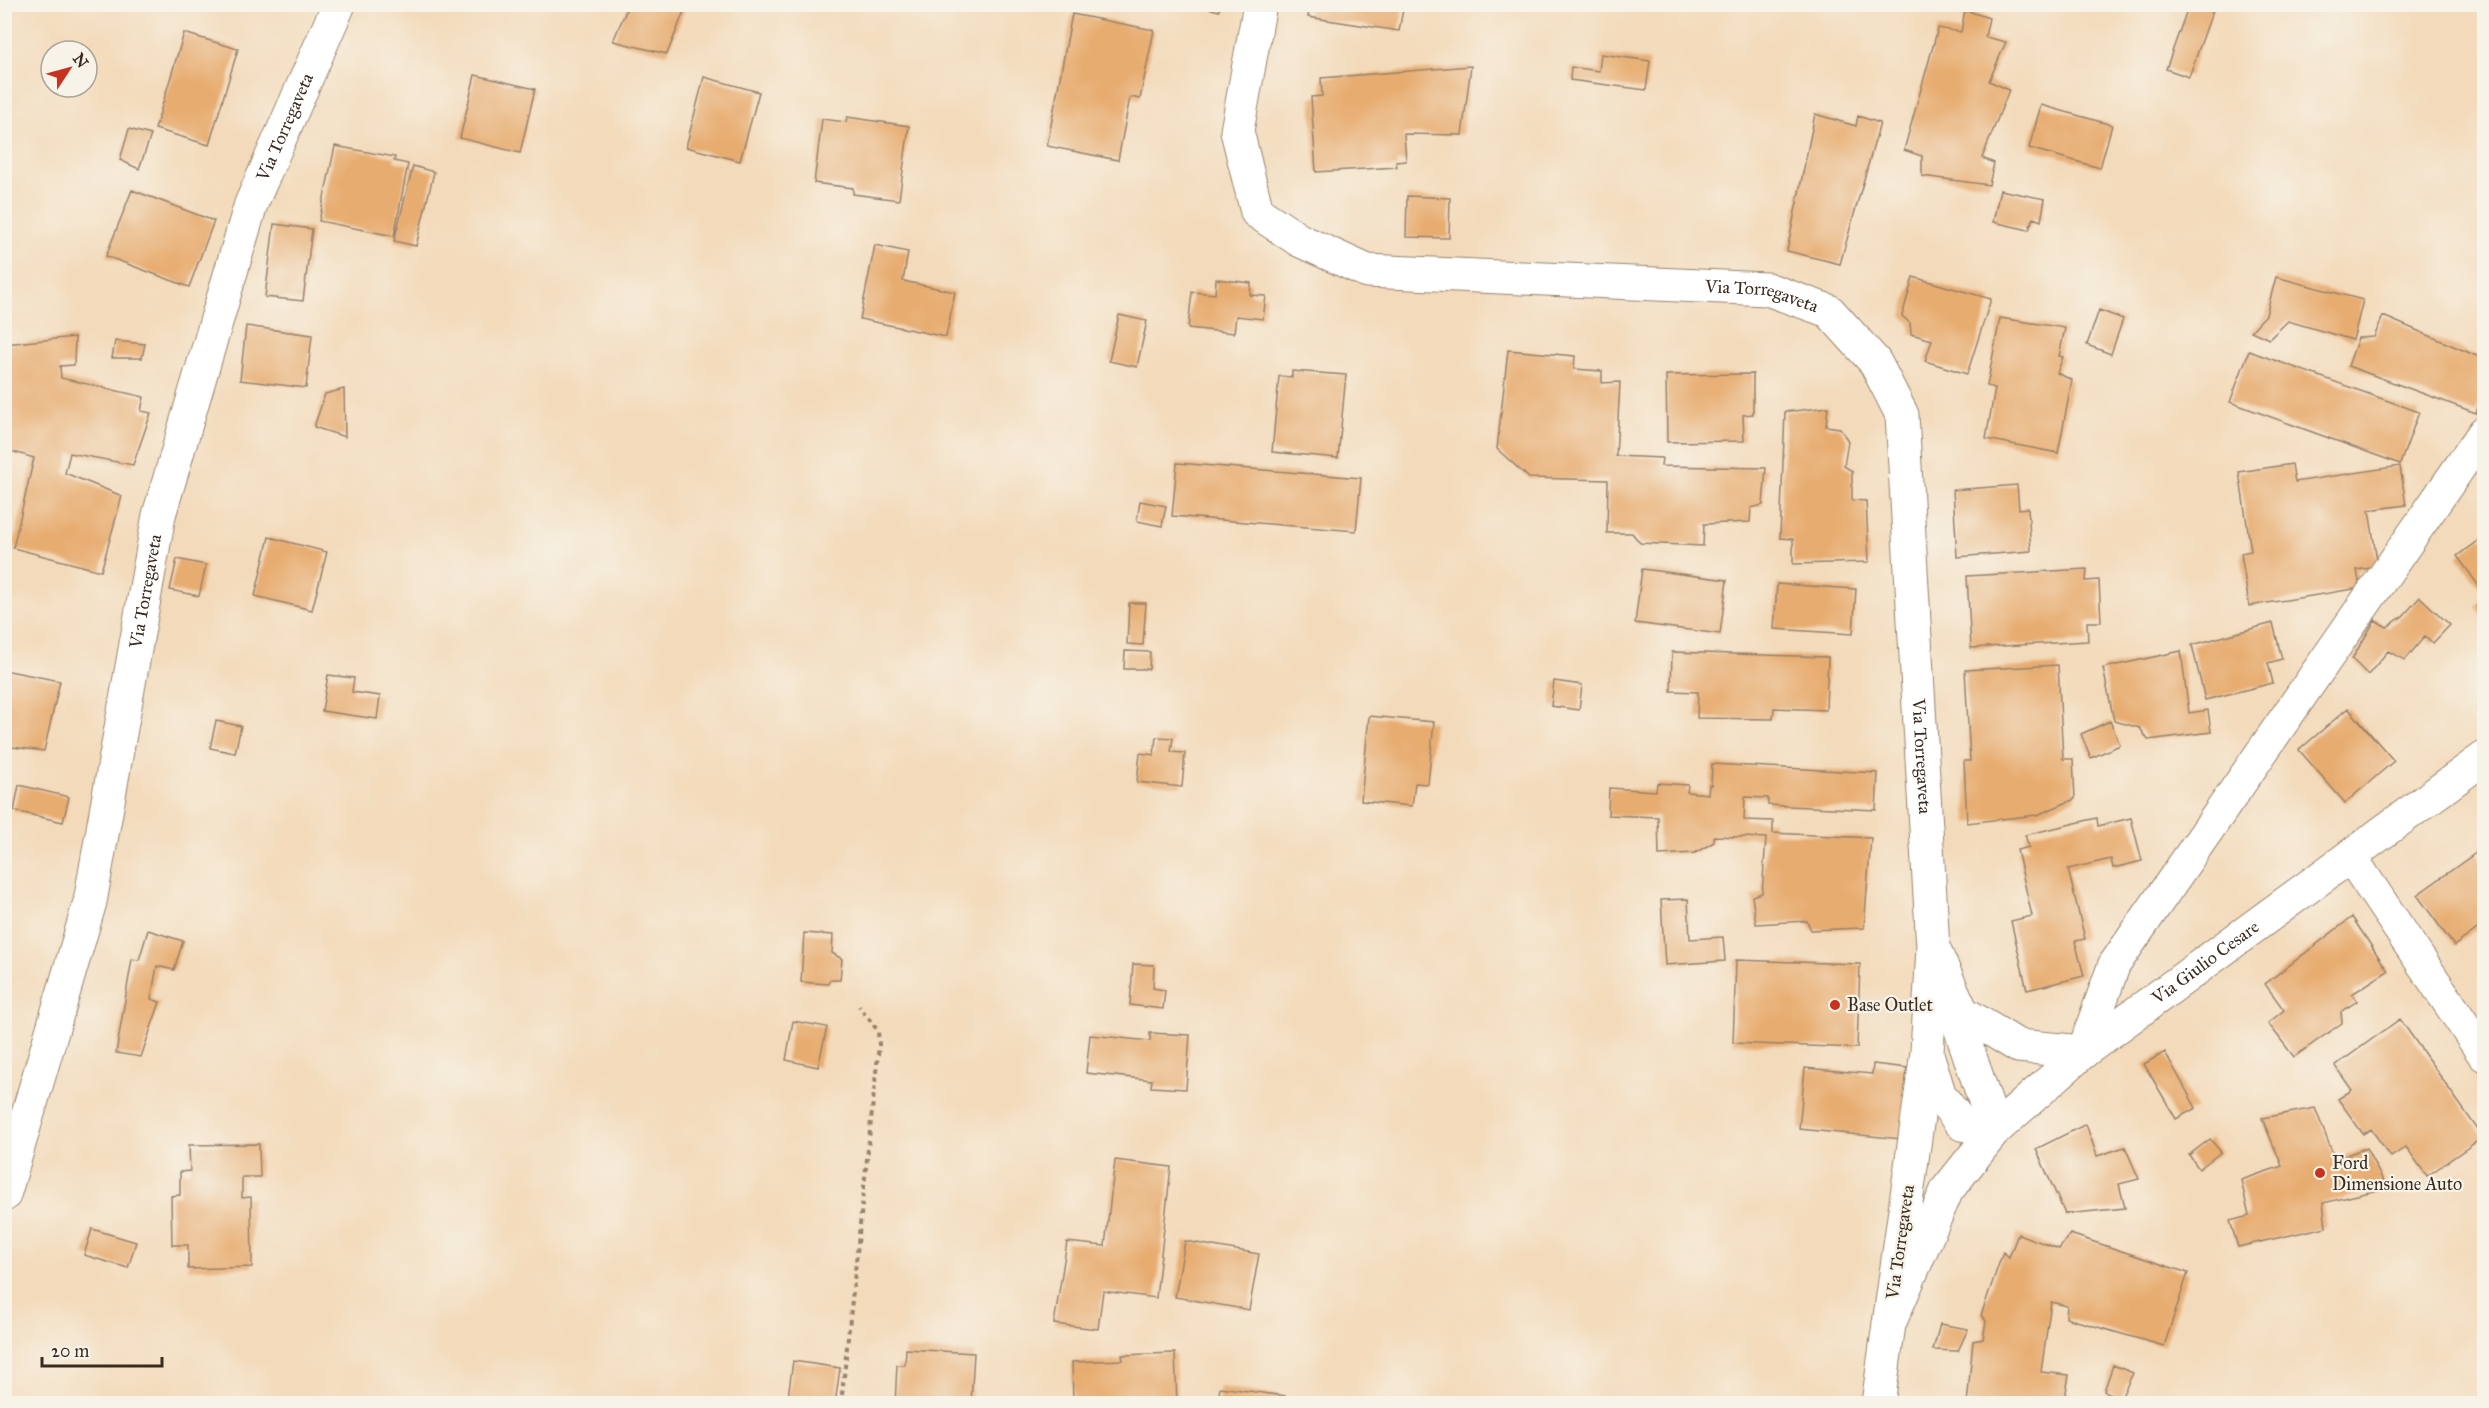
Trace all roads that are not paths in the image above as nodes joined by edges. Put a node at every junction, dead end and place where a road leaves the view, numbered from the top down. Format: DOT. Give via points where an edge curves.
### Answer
graph roads {
  1 [pos="339,4"];
  2 [pos="1260,4"];
  3 [pos="2484,432"];
  4 [pos="2484,758"];
  5 [pos="2350,856"];
  6 [pos="1933,948"];
  7 [pos="1927,1052"];
  8 [pos="2083,1052"];
  9 [pos="2484,1055"];
  10 [pos="1995,1130"];
  11 [pos="4,1195"];
  12 [pos="1889,1324"];
  13 [pos="1878,1404"];
  1 -- 11 [label="street, Via Torregaveta" via="251,204 159,515 90,902"];
  2 -- 6 [label="street, Via Torregaveta" via="1237,131 1257,212 1299,240 1367,271 1767,289 1829,311 1875,362 1902,415"];
  3 -- 8 [label="street" via="2114,965"];
  4 -- 5 [label="street, Via Giulio Cesare"];
  5 -- 8 [label="street, Via Giulio Cesare"];
  5 -- 9 [label="street"];
  6 -- 7 [label="street, Via Torregaveta"];
  6 -- 8 [label="street" via="1962,1012 2018,1046"];
  6 -- 10 [label="street, Via Torregaveta"];
  7 -- 10 [label="street, Via Torregaveta" via="1940,1096 1962,1124"];
  7 -- 12 [label="street, Via Torregaveta"];
  8 -- 10 [label="street, Via Giulio Cesare"];
  10 -- 12 [label="street, Via Giulio Cesare" via="1947,1190"];
  12 -- 13 [label="street, Via Torregaveta"];
}
